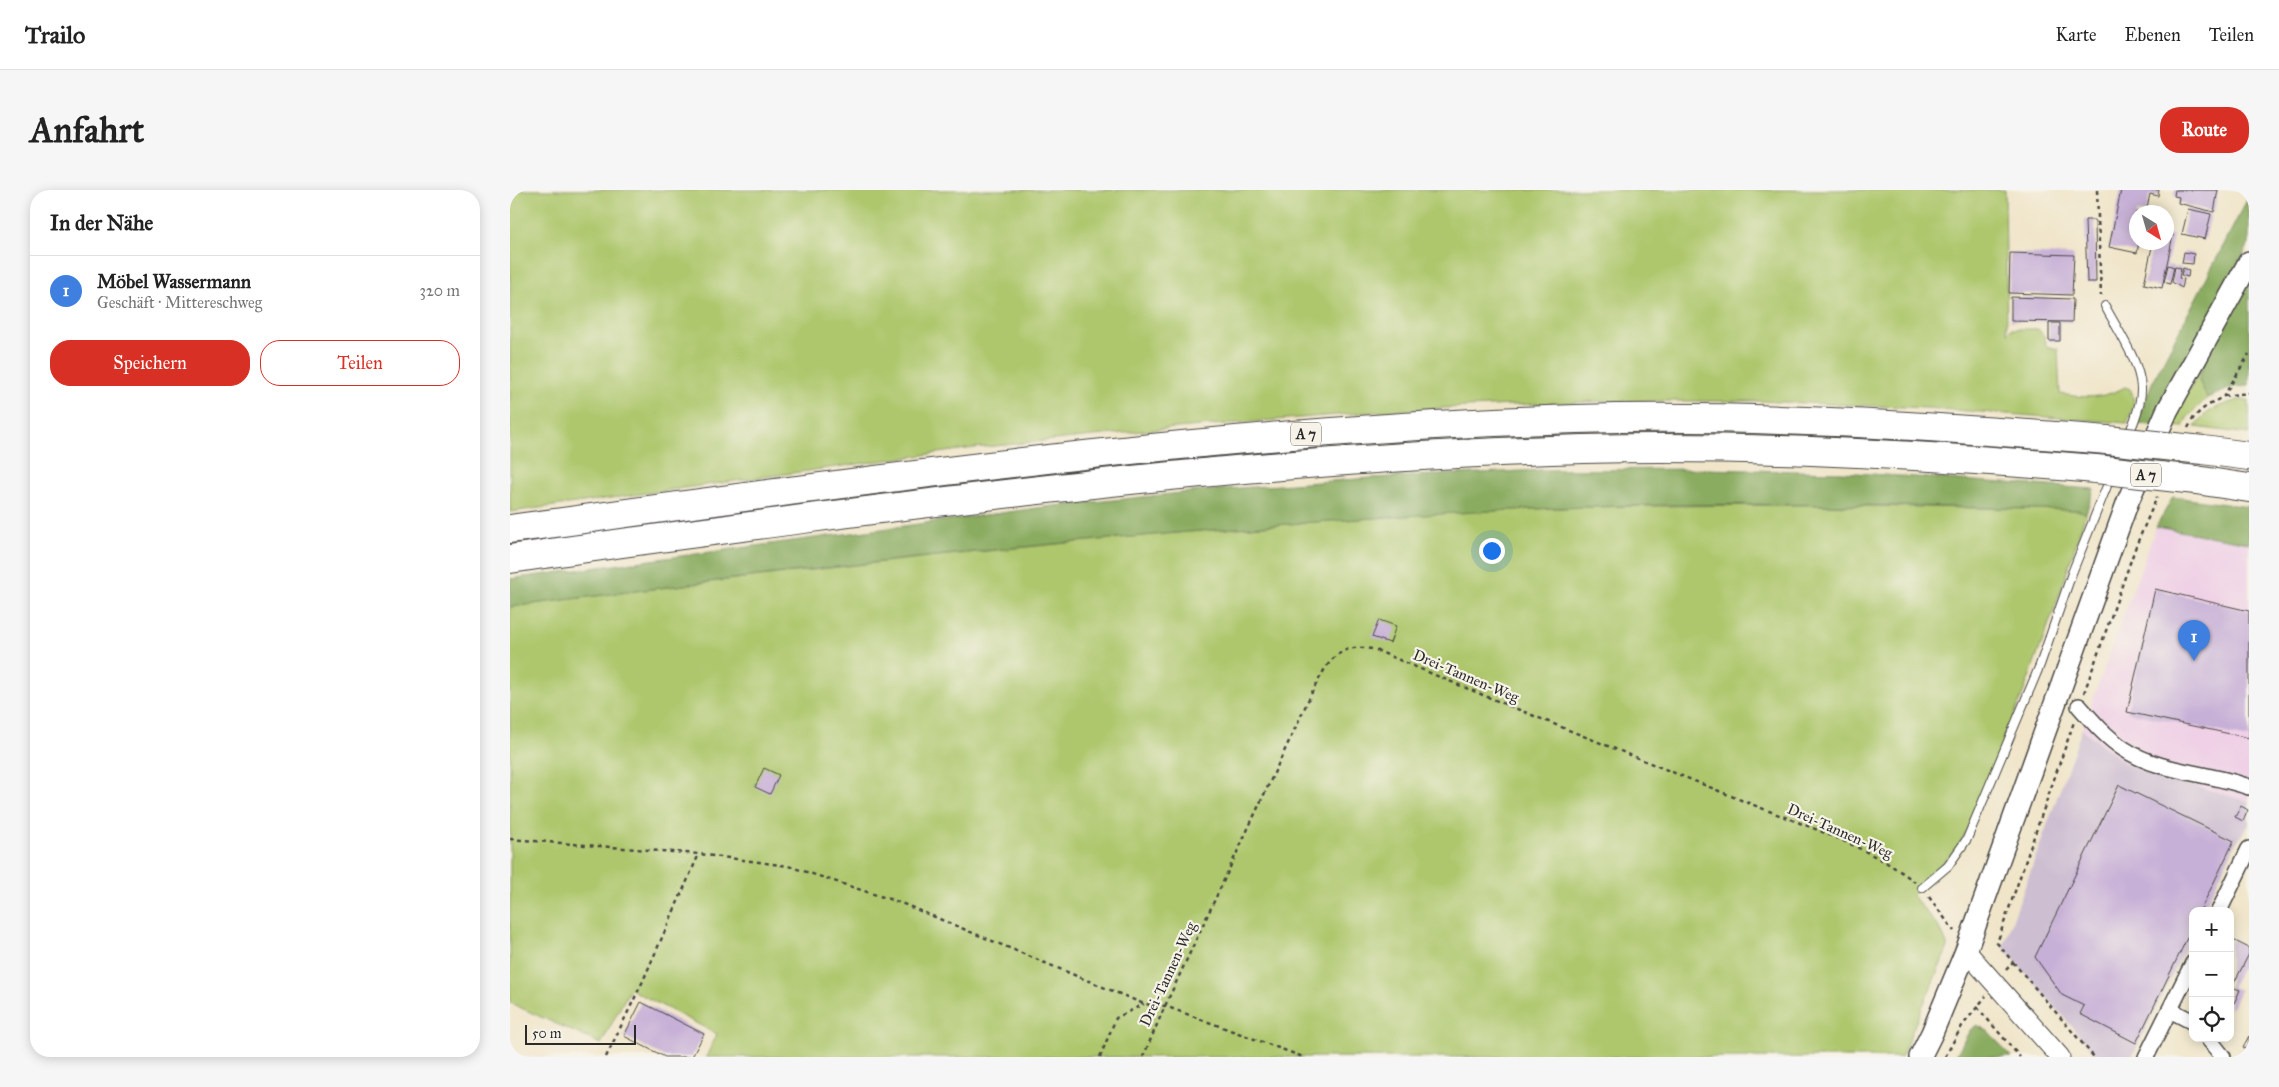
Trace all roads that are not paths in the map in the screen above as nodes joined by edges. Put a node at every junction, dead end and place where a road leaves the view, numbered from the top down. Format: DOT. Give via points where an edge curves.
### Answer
graph roads {
  1 [pos="2249,262"];
  2 [pos="2106,306"];
  3 [pos="2249,456"];
  4 [pos="2249,488"];
  5 [pos="510,529"];
  6 [pos="510,559"];
  7 [pos="2079,706"];
  8 [pos="2249,787"];
  9 [pos="2249,849"];
  10 [pos="1922,888"];
  11 [pos="2221,907"];
  12 [pos="1966,951"];
  13 [pos="2189,971"];
  14 [pos="2170,1010"];
  15 [pos="2189,1020"];
  16 [pos="2211,1042"];
  17 [pos="1920,1057"];
  18 [pos="2060,1057"];
  19 [pos="2146,1057"];
  20 [pos="2223,1057"];
  1 -- 12 [label="main road" via="2167,411 2128,501"];
  2 -- 10 [label="lane" via="2139,377 2139,403 2072,572 2040,665 1967,839 1948,866"];
  3 -- 5 [label="highway, A 7, bridge" via="2107,440 1923,426 1575,419 1205,441 1017,462"];
  4 -- 6 [label="highway, A 7, bridge" via="2096,469 1757,448 1587,449 1423,455 1262,466 1061,486"];
  7 -- 8 [label="street" via="2112,740 2140,757 2157,765 2215,776"];
  9 -- 11 [label="street"];
  12 -- 17 [label="main road"];
  12 -- 18 [label="street"];
  13 -- 14 [label="street"];
  14 -- 15 [label="street"];
  14 -- 19 [label="street"];
  16 -- 20 [label="street"];
}
